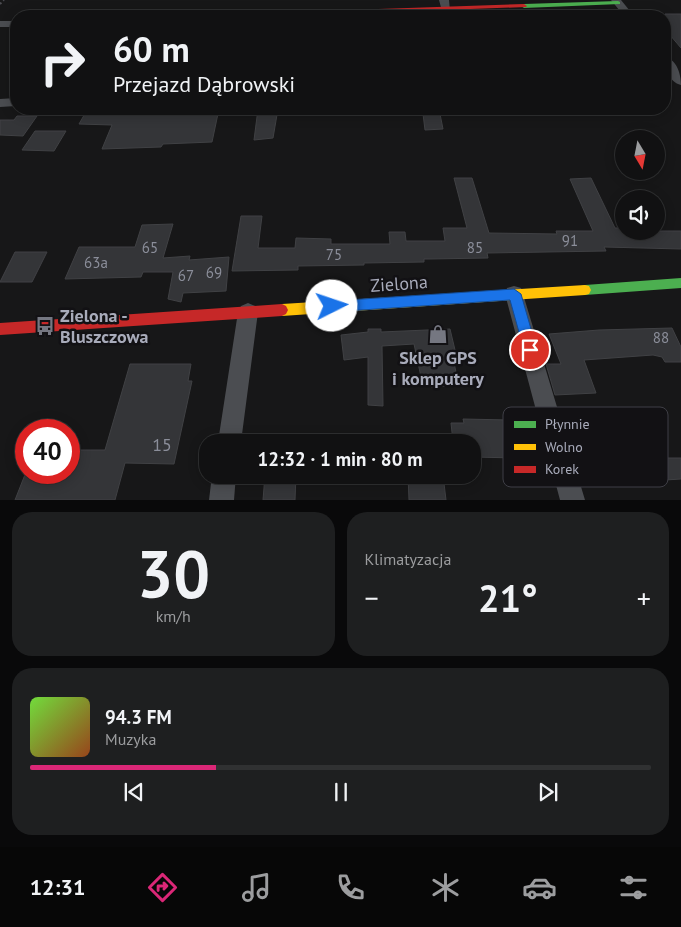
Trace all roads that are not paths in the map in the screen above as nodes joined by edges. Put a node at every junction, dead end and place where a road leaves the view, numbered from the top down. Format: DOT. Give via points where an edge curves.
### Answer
graph roads {
  1 [pos="617,2"];
  2 [pos="445,4"];
  3 [pos="340,10"];
  4 [pos="681,283"];
  5 [pos="514,294"];
  6 [pos="248,312"];
  7 [pos="0,329"];
  8 [pos="546,407"];
  9 [pos="230,434"];
  10 [pos="223,484"];
  11 [pos="569,487"];
  12 [pos="221,500"];
  13 [pos="573,500"];
  1 -- 2 [label="street"];
  2 -- 3 [label="street"];
  4 -- 5 [label="street, Zielona"];
  5 -- 6 [label="street, Zielona"];
  5 -- 8 [label="street"];
  6 -- 7 [label="street, Zielona"];
  6 -- 9 [label="street"];
  10 -- 12 [label="street"];
  11 -- 13 [label="street"];
}
